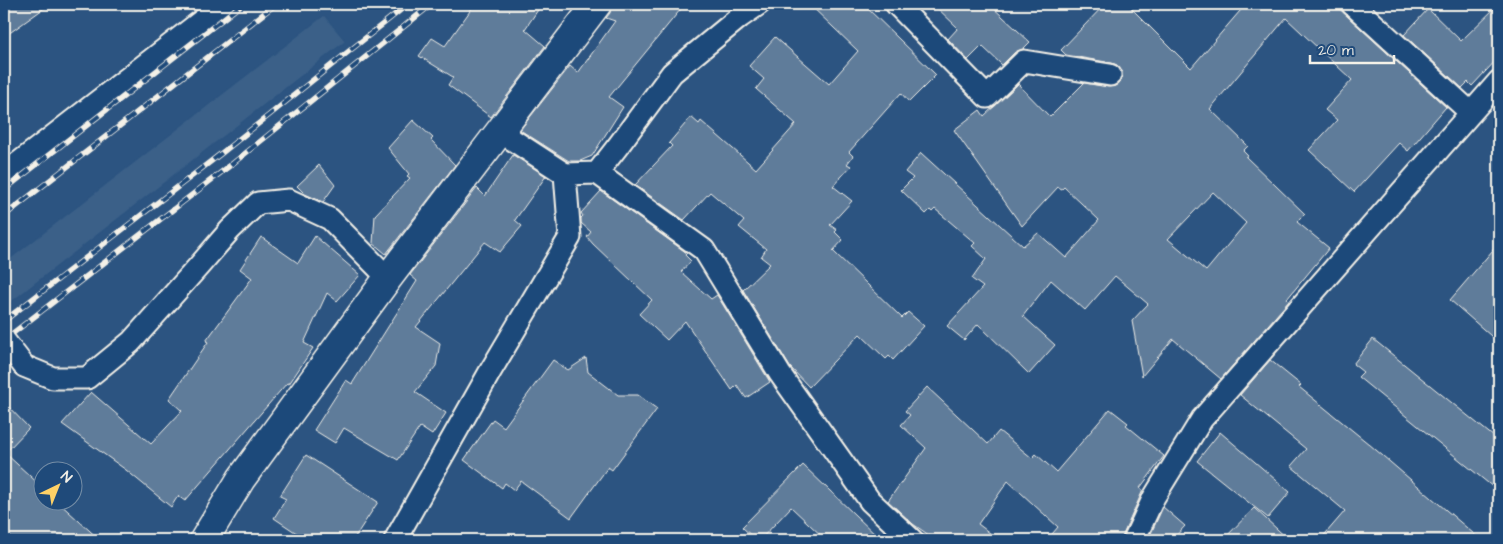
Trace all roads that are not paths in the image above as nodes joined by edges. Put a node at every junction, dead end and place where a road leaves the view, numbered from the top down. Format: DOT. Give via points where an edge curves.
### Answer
graph roads {
  1 [pos="223,4"];
  2 [pos="597,4"];
  3 [pos="760,4"];
  4 [pos="896,4"];
  5 [pos="1352,4"];
  6 [pos="1110,74"];
  7 [pos="1499,82"];
  8 [pos="1471,113"];
  9 [pos="499,131"];
  10 [pos="597,173"];
  11 [pos="4,174"];
  12 [pos="566,174"];
  13 [pos="388,278"];
  14 [pos="4,340"];
  15 [pos="204,540"];
  16 [pos="396,540"];
  17 [pos="912,540"];
  18 [pos="1134,540"];
  1 -- 11 [label="street"];
  2 -- 9 [label="street"];
  3 -- 10 [label="street" via="672,73"];
  4 -- 6 [label="street" via="987,96 1024,61"];
  5 -- 8 [label="street"];
  7 -- 8 [label="street"];
  8 -- 18 [label="street" via="1202,419 1154,497"];
  9 -- 12 [label="street"];
  9 -- 13 [label="street"];
  10 -- 12 [label="street"];
  10 -- 17 [label="street" via="704,250 780,374 870,501"];
  12 -- 16 [label="street" via="570,238 491,370"];
  13 -- 14 [label="street, bridge" via="330,219 289,200 258,204 230,230 131,342 87,378 54,378 24,366"];
  13 -- 15 [label="street" via="241,478"];
}
